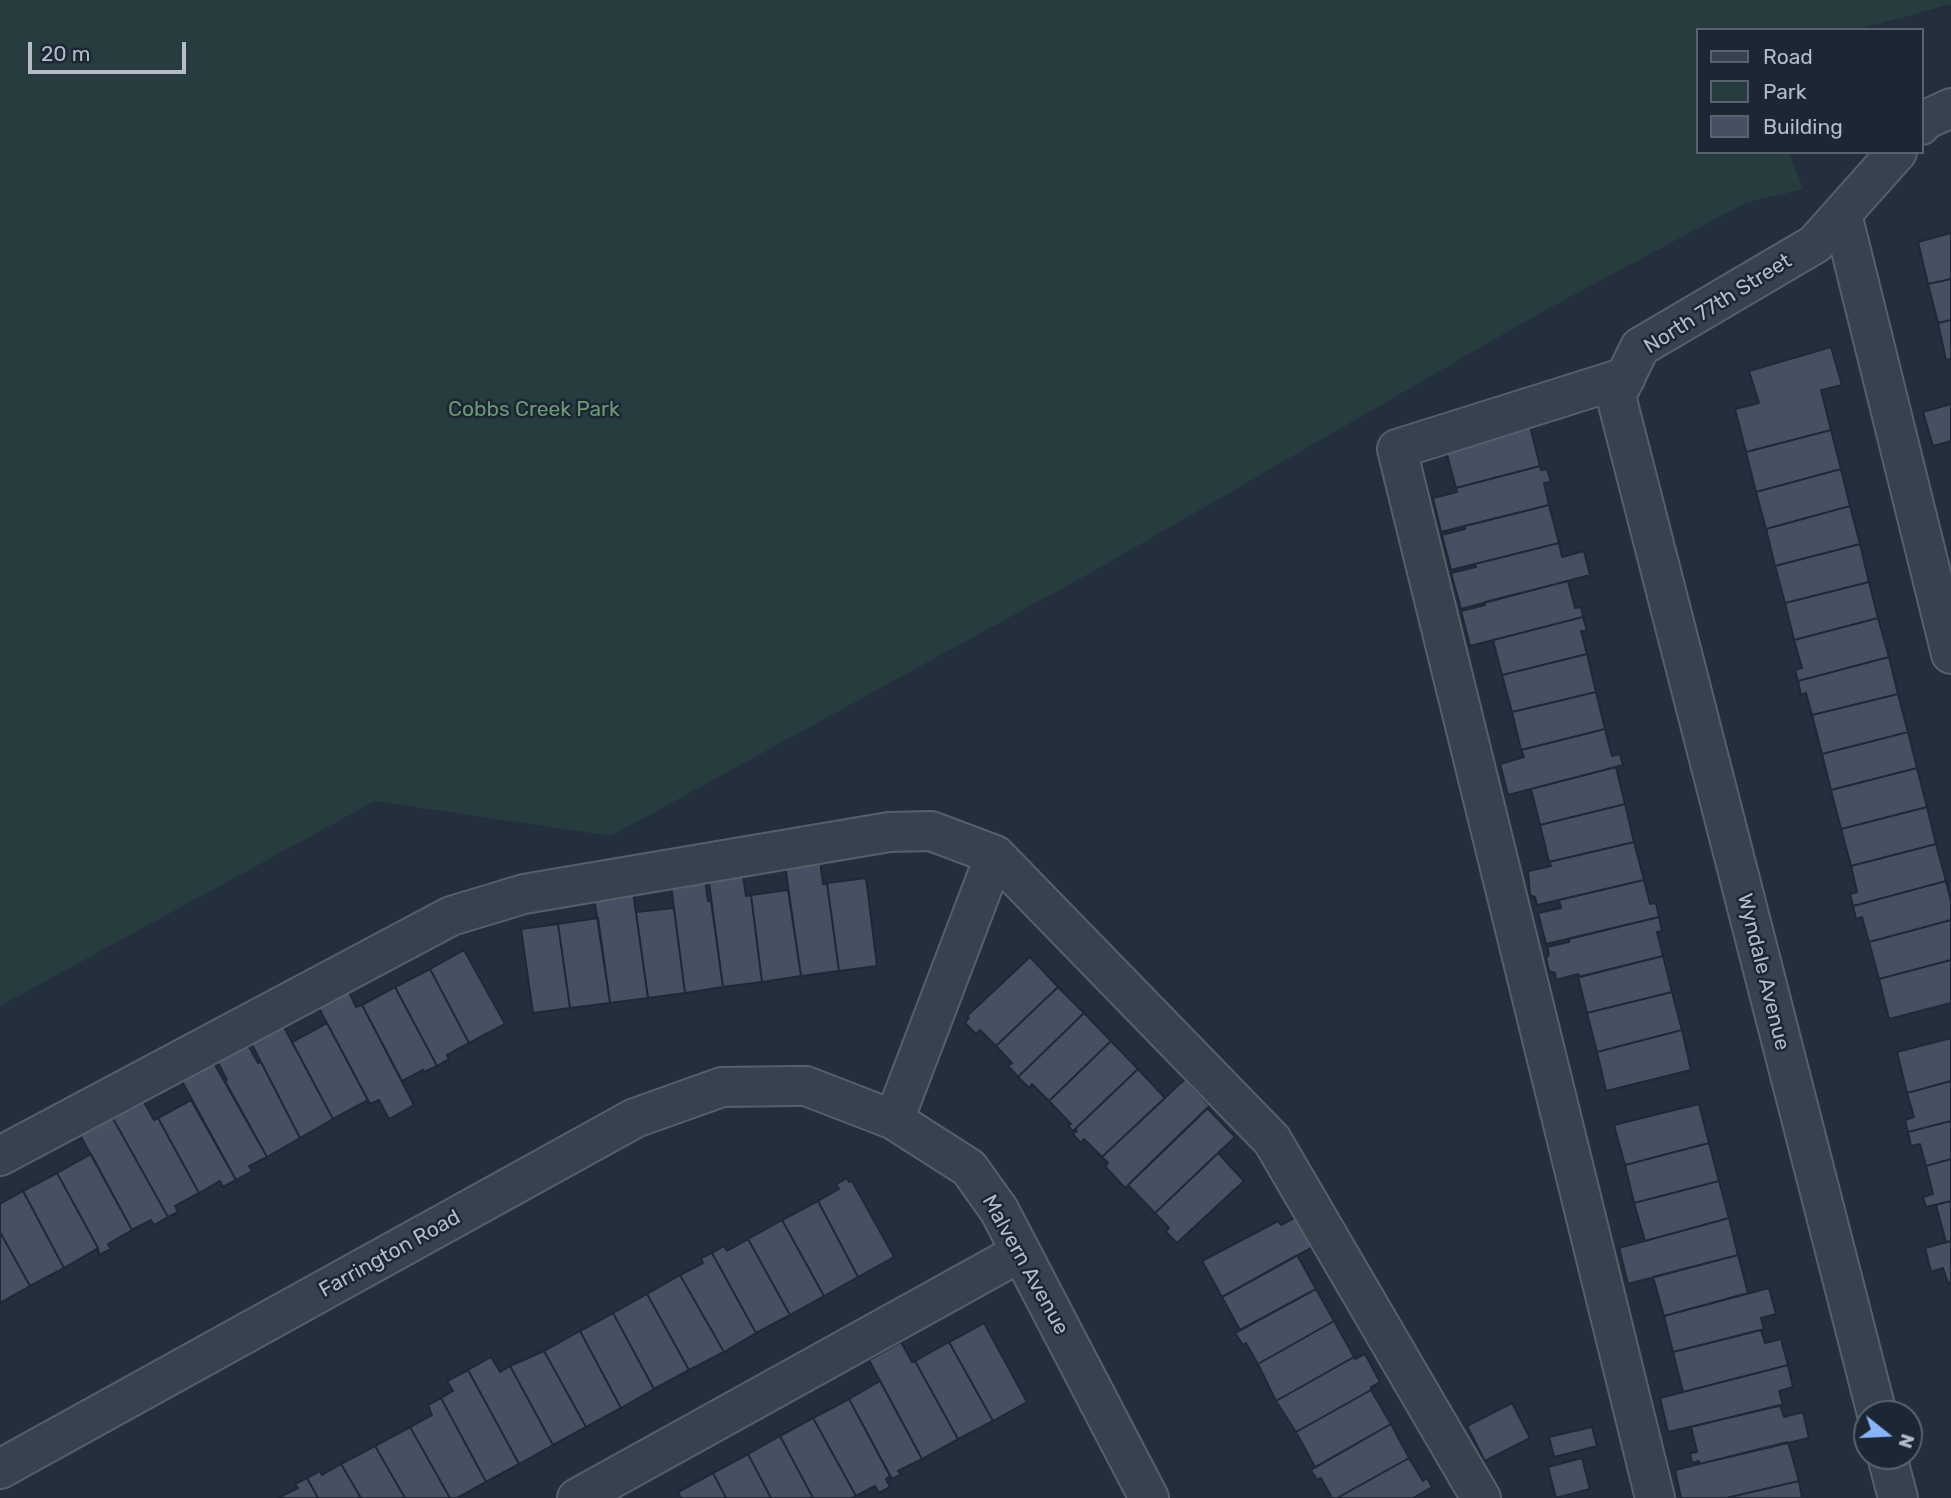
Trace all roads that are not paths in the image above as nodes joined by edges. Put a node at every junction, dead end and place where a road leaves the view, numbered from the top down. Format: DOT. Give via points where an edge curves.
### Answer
graph roads {
  1 [pos="1951,108"];
  2 [pos="1923,123"];
  3 [pos="1895,154"];
  4 [pos="1842,214"];
  5 [pos="1626,377"];
  6 [pos="1649,529"];
  7 [pos="1951,654"];
  8 [pos="995,855"];
  9 [pos="795,1086"];
  10 [pos="894,1120"];
  11 [pos="0,1156"];
  12 [pos="1021,1252"];
  13 [pos="1873,1400"];
  14 [pos="0,1469"];
  15 [pos="1891,1470"];
  16 [pos="577,1498"];
  17 [pos="1149,1498"];
  18 [pos="1481,1498"];
  19 [pos="1655,1498"];
  20 [pos="1898,1498"];
  1 -- 2 [label="street"];
  3 -- 4 [label="street, North 77th Street"];
  4 -- 5 [label="street, North 77th Street" via="1815,244 1640,347"];
  4 -- 7 [label="street"];
  5 -- 6 [label="street, North 77th Street" via="1616,396"];
  5 -- 19 [label="street" via="1396,449"];
  6 -- 13 [label="street, Wyndale Avenue"];
  8 -- 10 [label="street"];
  8 -- 11 [label="street" via="931,831 889,832 524,894 452,916"];
  8 -- 18 [label="street" via="1272,1140"];
  9 -- 10 [label="street, Malvern Avenue" via="806,1086"];
  9 -- 14 [label="street, Farrington Road" via="722,1087 635,1118"];
  10 -- 12 [label="street, Malvern Avenue" via="969,1168"];
  12 -- 16 [label="street"];
  12 -- 17 [label="street, Malvern Avenue"];
  15 -- 20 [label="street"];
}
